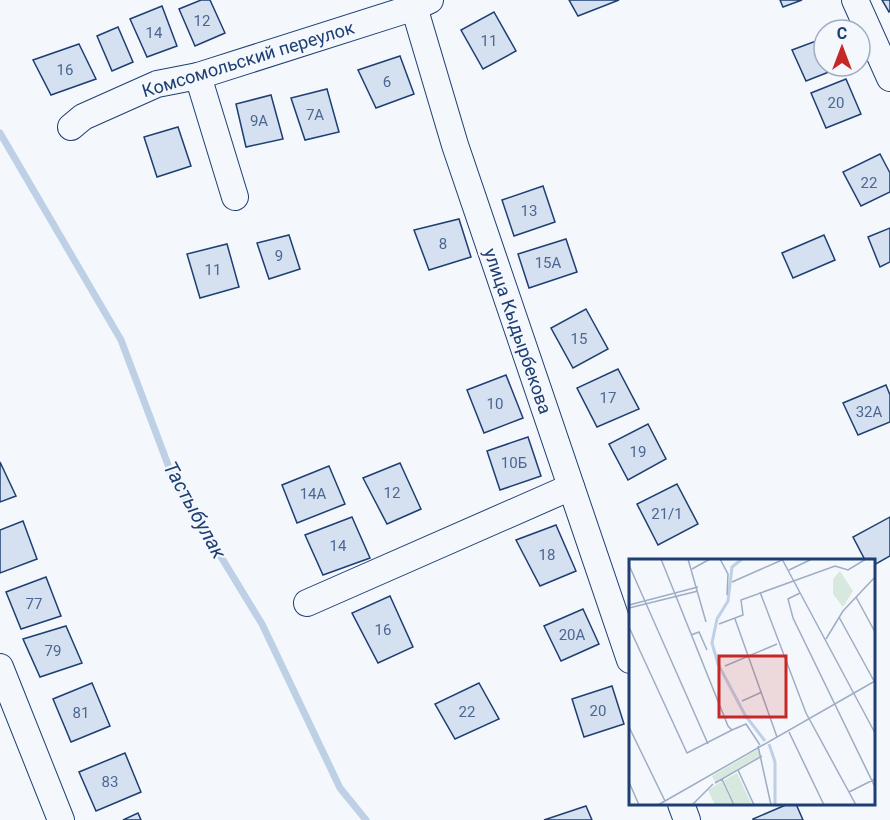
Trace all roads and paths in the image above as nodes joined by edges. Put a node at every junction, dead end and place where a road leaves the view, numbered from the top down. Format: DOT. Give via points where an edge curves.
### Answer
graph roads {
  1 [pos="855,0"];
  2 [pos="419,2"];
  3 [pos="198,76"];
  4 [pos="890,78"];
  5 [pos="70,127"];
  6 [pos="235,197"];
  7 [pos="571,487"];
  8 [pos="307,603"];
  9 [pos="629,657"];
  10 [pos="0,667"];
  11 [pos="681,805"];
  12 [pos="61,820"];
  13 [pos="687,820"];
  1 -- 4 [label="street"];
  2 -- 3 [label="street, Комсомольский переулок"];
  2 -- 7 [label="street, улица Кыдырбекова" via="459,156"];
  3 -- 5 [label="street, Комсомольский переулок" via="157,84 83,117"];
  3 -- 6 [label="street"];
  7 -- 8 [label="street"];
  7 -- 9 [label="street, улица Кыдырбекова"];
  10 -- 12 [label="street"];
  11 -- 13 [label="street"];
}
